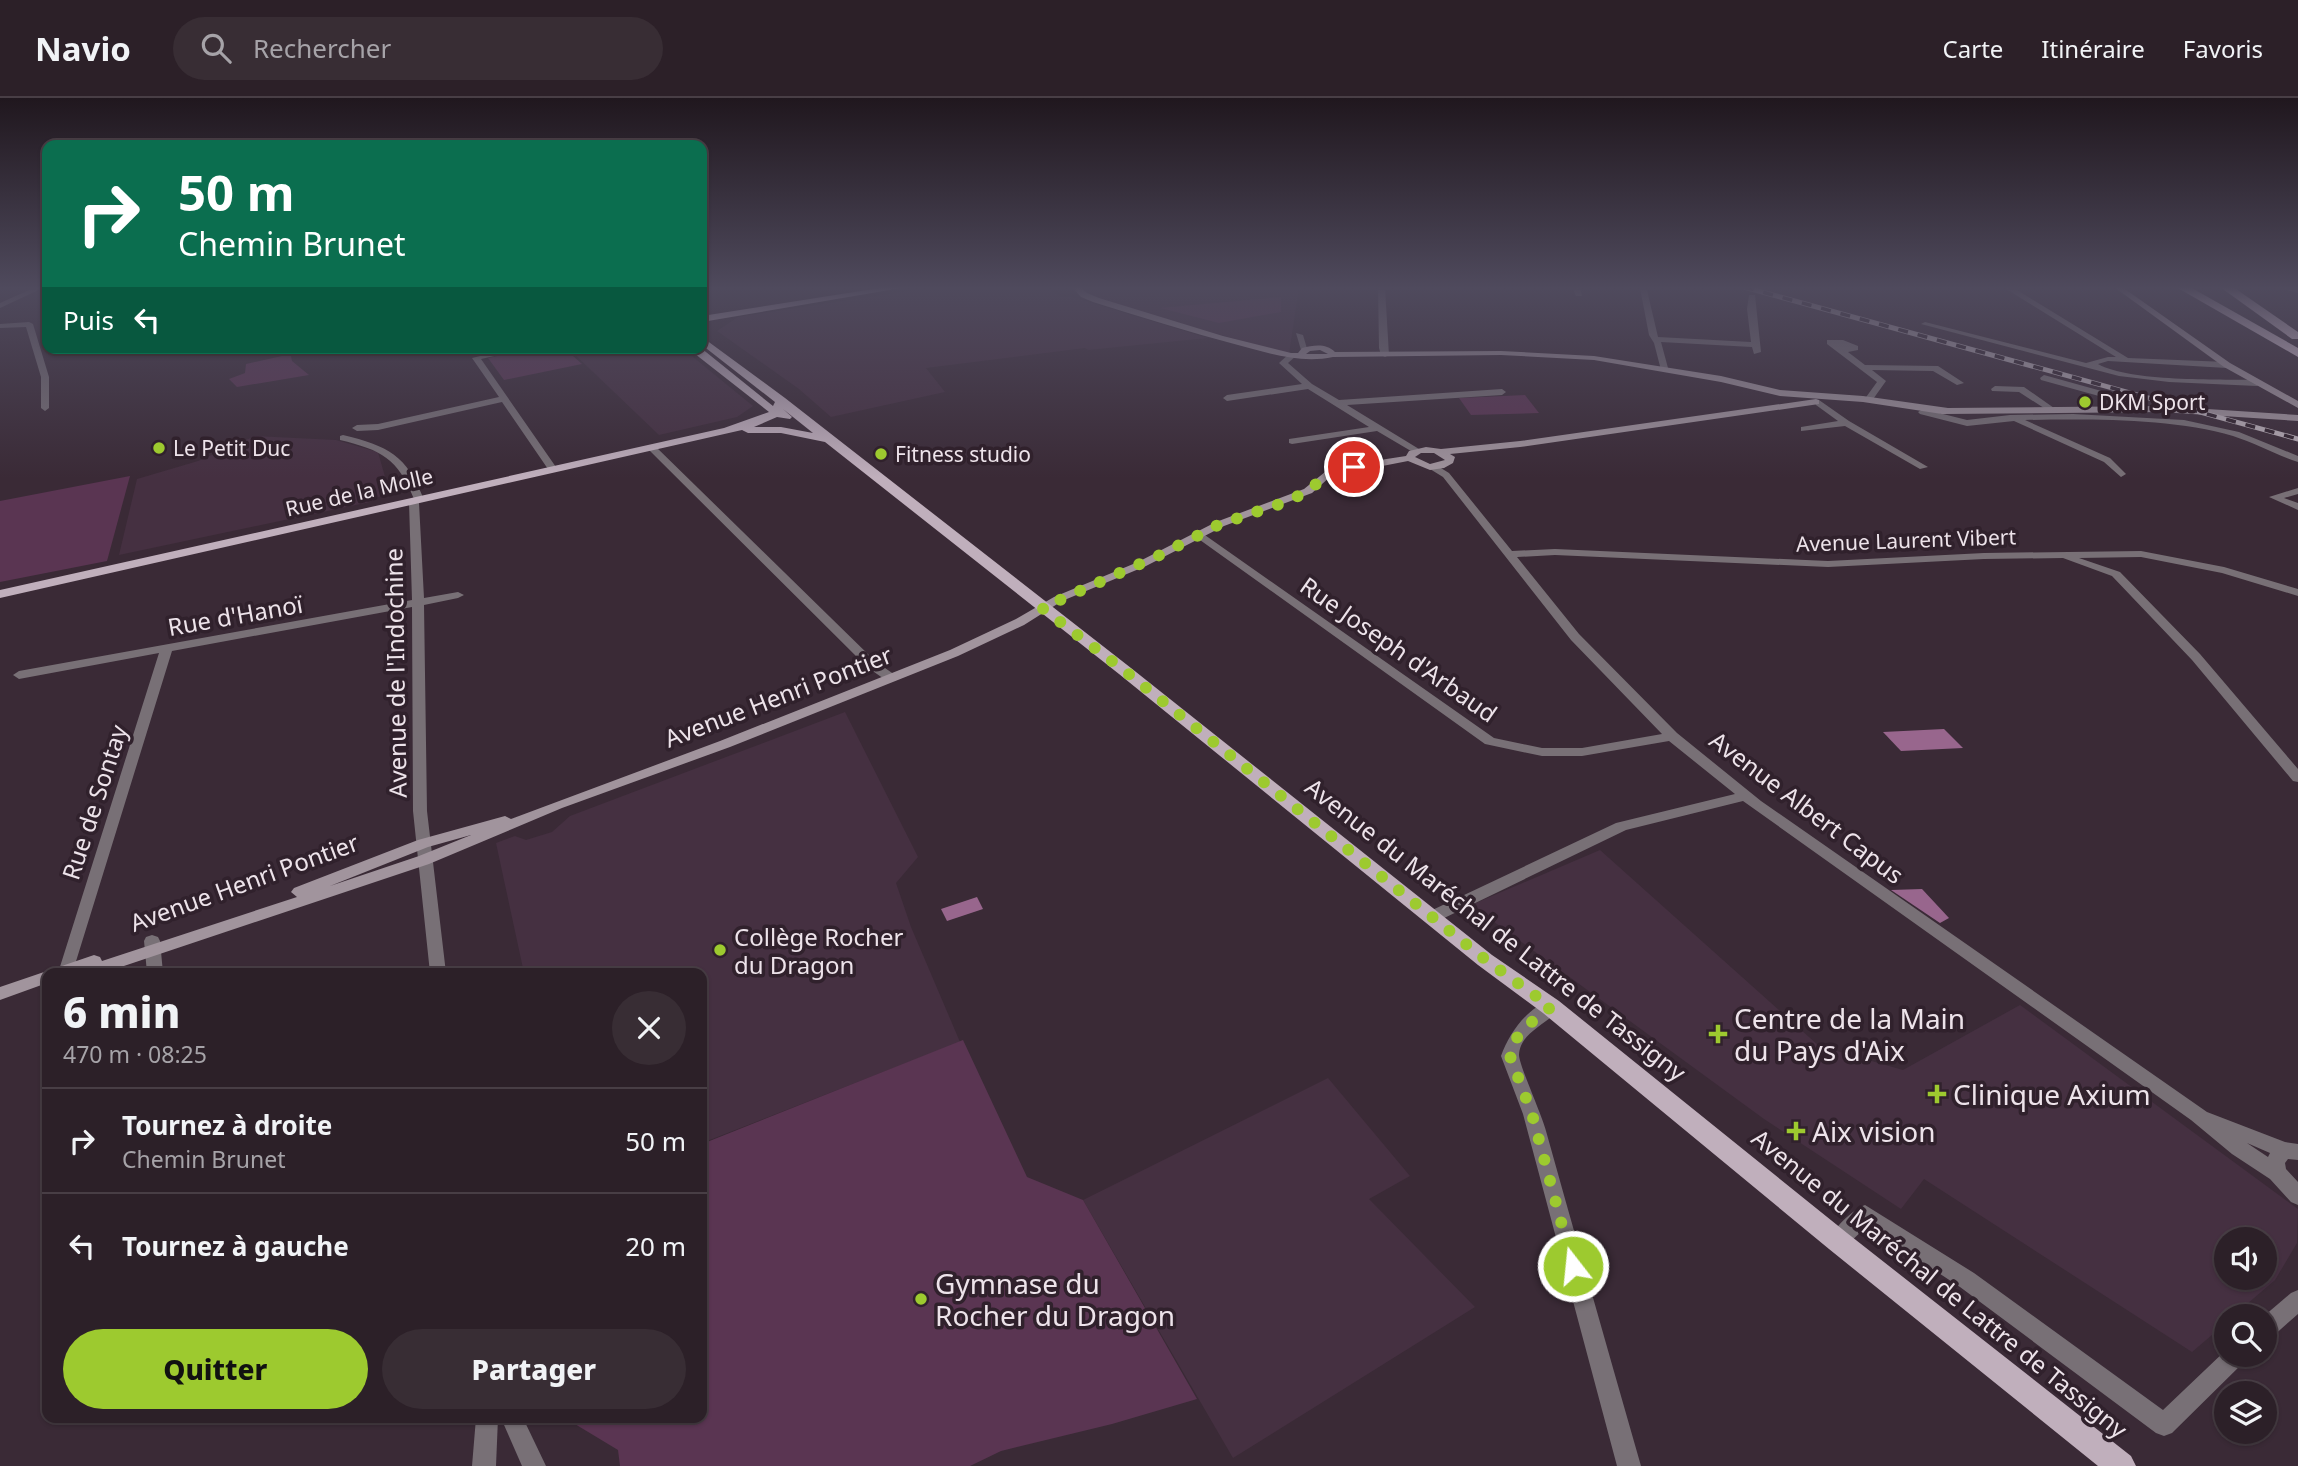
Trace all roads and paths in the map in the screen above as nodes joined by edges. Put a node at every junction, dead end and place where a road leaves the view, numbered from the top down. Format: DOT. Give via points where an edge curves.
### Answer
graph roads {
  1 [pos="38,351"];
  2 [pos="717,351"];
  3 [pos="1275,351"];
  4 [pos="1384,351"];
  5 [pos="1659,351"];
  6 [pos="1844,351"];
  7 [pos="2027,351"];
  8 [pos="2111,351"];
  9 [pos="2207,351"];
  10 [pos="1300,353"];
  11 [pos="496,354"];
  12 [pos="702,354"];
  13 [pos="1385,355"];
  14 [pos="2126,360"];
  15 [pos="2227,365"];
  16 [pos="1866,367"];
  17 [pos="1664,368"];
  18 [pos="2099,370"];
  19 [pos="2044,378"];
  20 [pos="1960,383"];
  21 [pos="2257,383"];
  22 [pos="1309,386"];
  23 [pos="1995,389"];
  24 [pos="1502,392"];
  25 [pos="1779,393"];
  26 [pos="1227,398"];
  27 [pos="503,399"];
  28 [pos="781,400"];
  29 [pos="1336,402"];
  30 [pos="1818,402"];
  31 [pos="1873,403"];
  32 [pos="2298,405"];
  33 [pos="45,408"];
  34 [pos="2050,408"];
  35 [pos="2137,409"];
  36 [pos="1962,410"];
  37 [pos="1948,411"];
  38 [pos="1923,412"];
  39 [pos="776,413"];
  40 [pos="1704,416"];
  41 [pos="2010,418"];
  42 [pos="2298,418"];
  43 [pos="1846,423"];
  44 [pos="357,428"];
  45 [pos="1378,428"];
  46 [pos="1804,429"];
  47 [pos="727,431"];
  48 [pos="342,438"];
  49 [pos="833,441"];
  50 [pos="1292,441"];
  51 [pos="651,447"];
  52 [pos="1413,457"];
  53 [pos="2298,459"];
  54 [pos="1445,462"];
  55 [pos="1923,467"];
  56 [pos="553,470"];
  57 [pos="2121,474"];
  58 [pos="2298,491"];
  59 [pos="416,501"];
  60 [pos="2298,507"];
  61 [pos="1198,535"];
  62 [pos="1511,554"];
  63 [pos="2058,554"];
  64 [pos="2141,554"];
  65 [pos="2116,575"];
  66 [pos="2298,593"];
  67 [pos="0,594"];
  68 [pos="458,595"];
  69 [pos="418,602"];
  70 [pos="1042,608"];
  71 [pos="167,648"];
  72 [pos="19,675"];
  73 [pos="891,678"];
  74 [pos="1672,736"];
  75 [pos="2298,778"];
  76 [pos="1745,796"];
  77 [pos="423,852"];
  78 [pos="1432,917"];
  79 [pos="152,945"];
  80 [pos="63,968"];
  81 [pos="75,968"];
  82 [pos="95,968"];
  83 [pos="155,968"];
  84 [pos="437,968"];
  85 [pos="42,979"];
  86 [pos="42,987"];
  87 [pos="0,994"];
  88 [pos="0,1002"];
  89 [pos="1551,1007"];
  90 [pos="2198,1115"];
  91 [pos="2291,1151"];
  92 [pos="2277,1173"];
  93 [pos="2298,1196"];
  94 [pos="1838,1241"];
  95 [pos="2298,1300"];
  96 [pos="2277,1319"];
  97 [pos="2224,1367"];
  98 [pos="487,1423"];
  99 [pos="514,1423"];
  100 [pos="484,1466"];
  101 [pos="534,1466"];
  102 [pos="1629,1466"];
  103 [pos="2121,1466"];
  1 -- 33 [label="street" via="46,377"];
  2 -- 28 [label="main road, Avenue du Maréchal de Lattre de Tassigny"];
  3 -- 10 [label="street"];
  4 -- 13 [label="street"];
  5 -- 17 [label="street"];
  6 -- 16 [label="street"];
  7 -- 18 [label="street"];
  8 -- 14 [label="street"];
  9 -- 15 [label="street"];
  10 -- 13 [label="street" via="1318,360 1333,355"];
  10 -- 22 [label="street" via="1283,363"];
  11 -- 27 [label="street" via="475,358"];
  12 -- 39 [label="main road, Avenue du Maréchal de Lattre de Tassigny"];
  13 -- 17 [label="street" via="1529,354"];
  14 -- 15 [label="street"];
  14 -- 18 [label="street" via="2091,362"];
  15 -- 21 [label="street"];
  16 -- 20 [label="street" via="1935,368"];
  16 -- 31 [label="street" via="1882,381"];
  17 -- 25 [label="street"];
  18 -- 21 [label="street"];
  19 -- 35 [label="street" via="2120,399"];
  21 -- 32 [label="street"];
  22 -- 26 [label="street"];
  22 -- 29 [label="street"];
  23 -- 34 [label="street" via="2021,389"];
  24 -- 29 [label="street"];
  25 -- 30 [label="street"];
  25 -- 31 [label="street"];
  25 -- 40 [label="street" via="1746,407"];
  27 -- 44 [label="street"];
  27 -- 56 [label="street"];
  28 -- 39 [label="main road"];
  28 -- 49 [label="main road, Avenue du Maréchal de Lattre de Tassigny"];
  29 -- 45 [label="street"];
  30 -- 31 [label="street"];
  30 -- 40 [label="street"];
  30 -- 43 [label="street"];
  31 -- 37 [label="street"];
  31 -- 38 [label="street"];
  34 -- 35 [label="street"];
  34 -- 36 [label="street"];
  35 -- 42 [label="street"];
  36 -- 37 [label="street"];
  36 -- 41 [label="street" via="1977,417"];
  37 -- 38 [label="street"];
  38 -- 41 [label="street" via="1967,423"];
  39 -- 47 [label="main road, Rue de la Molle"];
  39 -- 49 [label="main road, Avenue du Maréchal de Lattre de Tassigny"];
  40 -- 54 [label="street" via="1520,444"];
  41 -- 53 [label="street" via="2166,420 2221,430"];
  41 -- 57 [label="street" via="2101,457"];
  43 -- 46 [label="street"];
  43 -- 55 [label="street"];
  45 -- 50 [label="street"];
  45 -- 52 [label="street" via="1397,439"];
  47 -- 49 [label="main road, Rue de la Molle" via="781,430"];
  47 -- 51 [label="main road, Rue de la Molle"];
  48 -- 59 [label="street" via="377,446 395,456 414,486"];
  49 -- 70 [label="main road, Avenue du Maréchal de Lattre de Tassigny"];
  51 -- 56 [label="main road, Rue de la Molle"];
  51 -- 73 [label="street" via="871,664"];
  52 -- 54 [label="street"];
  52 -- 54 [label="street, Avenue Albert Capus" via="1433,467"];
  52 -- 61 [label="street, Avenue Henri Pontier" via="1338,470 1286,502 1249,512"];
  54 -- 62 [label="street, Avenue Albert Capus"];
  56 -- 59 [label="main road, Rue de la Molle"];
  58 -- 60 [label="street" via="2274,498"];
  59 -- 67 [label="main road, Rue de la Molle"];
  59 -- 69 [label="street, Avenue de l'Indochine"];
  61 -- 70 [label="street, Avenue Henri Pontier"];
  61 -- 74 [label="street, Rue Joseph d'Arbaud" via="1490,741 1542,752 1582,752"];
  62 -- 63 [label="street, Avenue Laurent Vibert" via="1828,564"];
  62 -- 74 [label="street, Avenue Albert Capus" via="1575,637"];
  63 -- 64 [label="street, Avenue Laurent Vibert"];
  63 -- 65 [label="street"];
  64 -- 65 [label="street"];
  64 -- 66 [label="street, Avenue Laurent Vibert" via="2224,570"];
  65 -- 75 [label="street" via="2196,657"];
  68 -- 69 [label="street, Rue d'Hanoï"];
  69 -- 71 [label="street, Rue d'Hanoï"];
  69 -- 77 [label="street, Avenue de l'Indochine"];
  70 -- 73 [label="street, Avenue Henri Pontier" via="954,653"];
  70 -- 78 [label="main road, Avenue du Maréchal de Lattre de Tassigny"];
  71 -- 72 [label="street, Rue d'Hanoï"];
  71 -- 80 [label="street, Rue de Sontay"];
  73 -- 77 [label="street, Avenue Henri Pontier" via="725,744"];
  74 -- 76 [label="street, Avenue Albert Capus"];
  76 -- 78 [label="street" via="1621,826"];
  76 -- 90 [label="street, Avenue Albert Capus"];
  77 -- 79 [label="street, Avenue Henri Pontier"];
  77 -- 84 [label="street, Avenue de l'Indochine"];
  78 -- 89 [label="main road, Avenue du Maréchal de Lattre de Tassigny"];
  79 -- 81 [label="street, Avenue Henri Pontier"];
  79 -- 82 [label="street, Avenue Henri Pontier"];
  79 -- 83 [label="street"];
  85 -- 87 [label="street"];
  86 -- 88 [label="street"];
  89 -- 94 [label="main road, Avenue du Maréchal de Lattre de Tassigny"];
  89 -- 102 [label="street" via="1515,1040 1510,1056 1532,1114"];
  90 -- 91 [label="street, Avenue Albert Capus"];
  90 -- 92 [label="street, Avenue Albert Capus"];
  91 -- 92 [label="street" via="2276,1161"];
  92 -- 93 [label="street, Avenue Albert Capus"];
  94 -- 97 [label="street" via="1864,1214 1966,1280 2164,1425"];
  94 -- 103 [label="main road, Avenue du Maréchal de Lattre de Tassigny"];
  95 -- 96 [label="street"];
  98 -- 100 [label="street"];
  99 -- 101 [label="street"];
}
